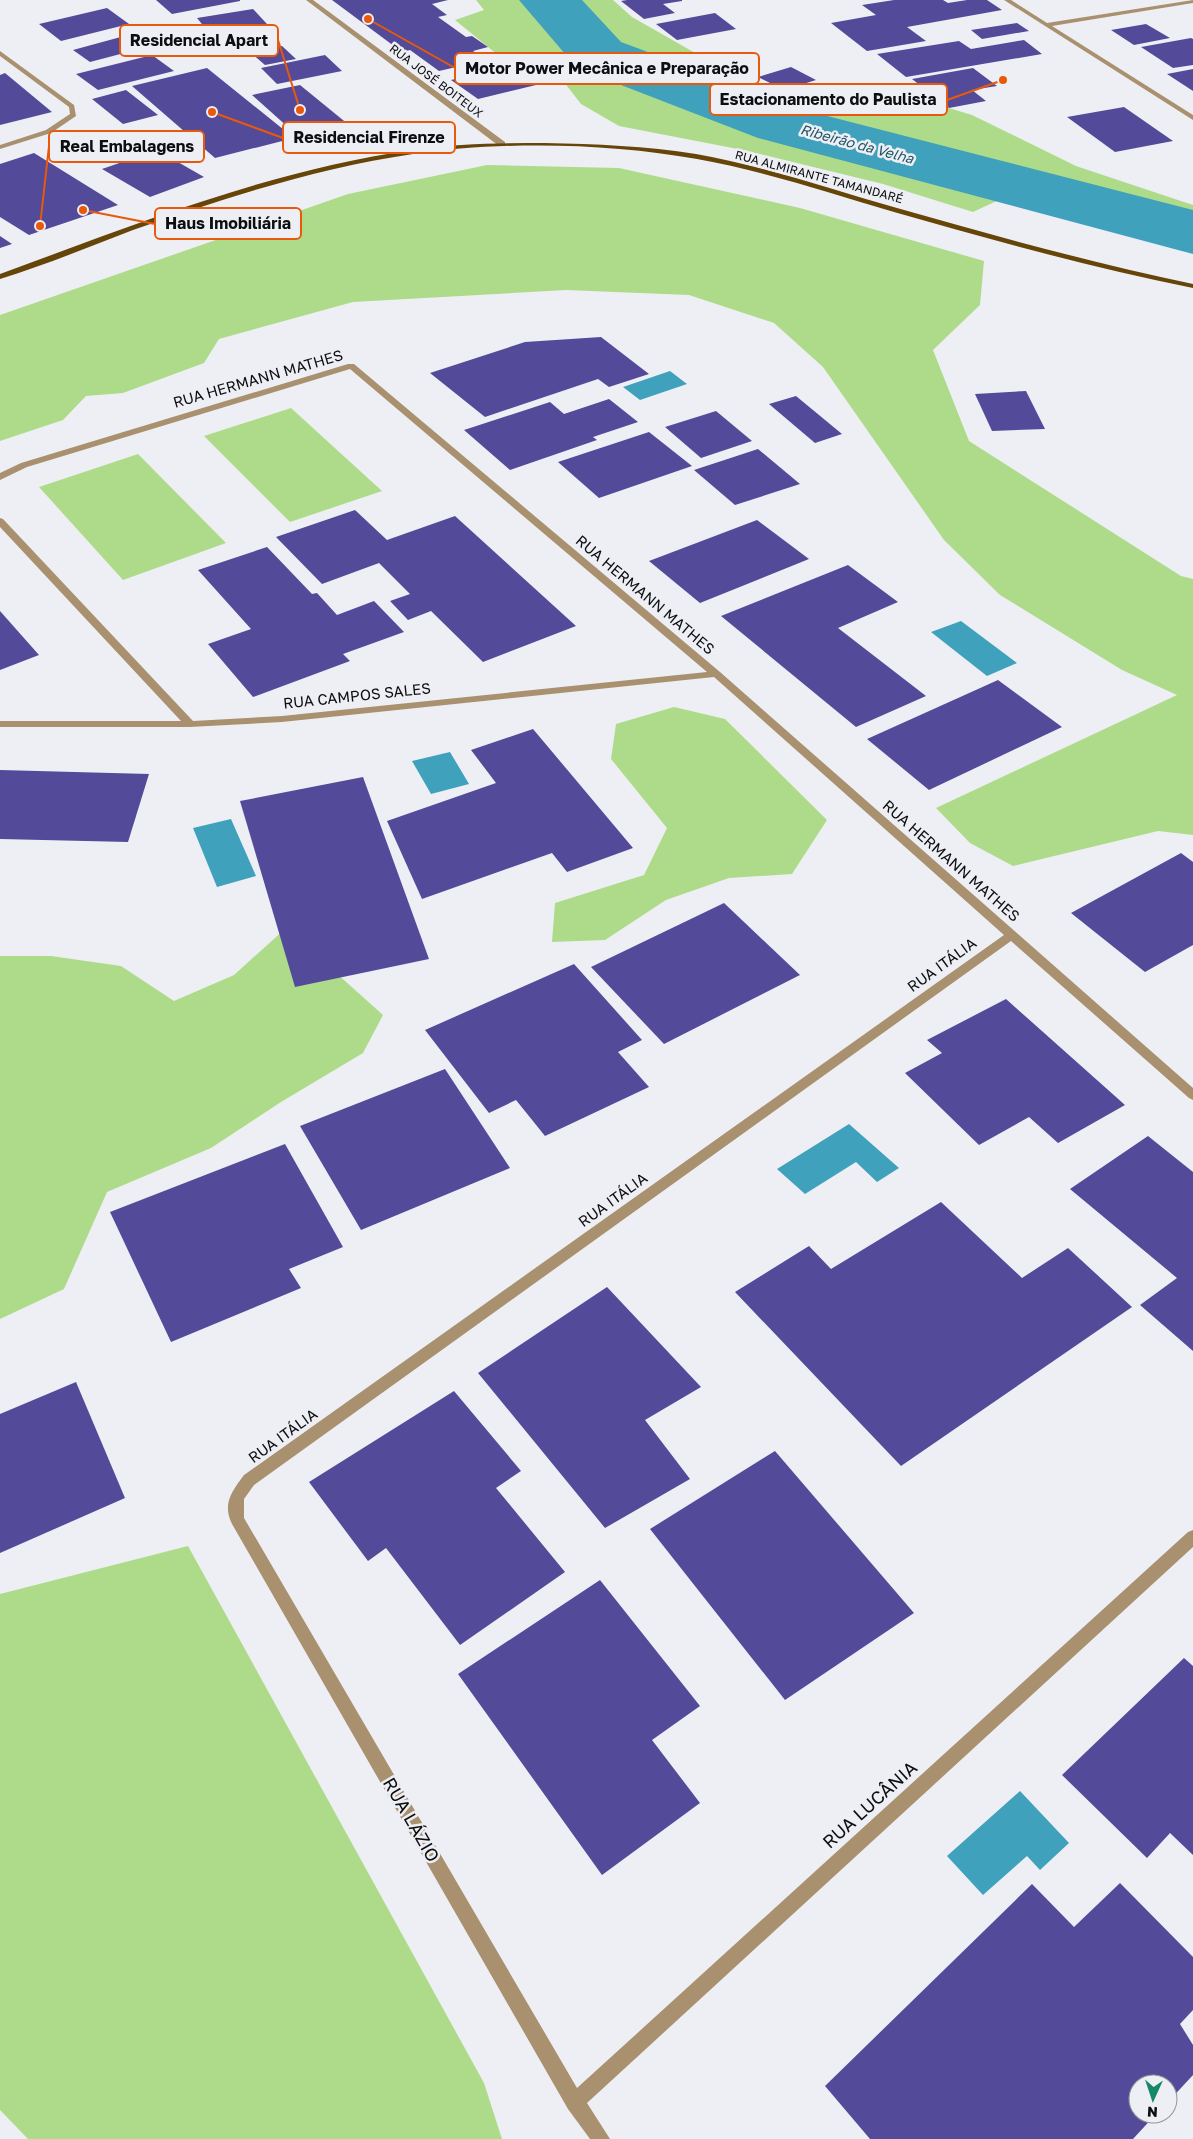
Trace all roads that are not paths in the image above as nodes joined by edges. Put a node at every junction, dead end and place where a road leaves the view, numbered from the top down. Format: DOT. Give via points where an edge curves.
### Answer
graph roads {
  1 [pos="309,0"];
  2 [pos="1007,0"];
  3 [pos="1193,1"];
  4 [pos="1045,25"];
  5 [pos="0,52"];
  6 [pos="1193,118"];
  7 [pos="502,144"];
  8 [pos="0,147"];
  9 [pos="0,277"];
  10 [pos="1193,286"];
  11 [pos="0,477"];
  12 [pos="0,521"];
  13 [pos="716,674"];
  14 [pos="0,724"];
  15 [pos="190,724"];
  16 [pos="1012,934"];
  17 [pos="1193,1095"];
  18 [pos="236,1497"];
  19 [pos="1193,1538"];
  20 [pos="575,2102"];
  21 [pos="601,2139"];
  1 -- 7 [label="street, RUA JOSÉ BOITEUX"];
  2 -- 4 [label="street"];
  3 -- 4 [label="street"];
  4 -- 6 [label="street"];
  5 -- 8 [label="street" via="72,106 74,115 50,131"];
  7 -- 9 [label="main road, RUA ALMIRANTE TAMANDARÉ" via="416,152 334,167 262,185"];
  7 -- 10 [label="main road, RUA ALMIRANTE TAMANDARÉ" via="674,153 752,169 1046,253"];
  11 -- 13 [label="street, RUA HERMANN MATHES" via="24,465 351,366"];
  12 -- 15 [label="street"];
  13 -- 15 [label="street, RUA CAMPOS SALES" via="282,719"];
  13 -- 16 [label="street, RUA HERMANN MATHES"];
  14 -- 15 [label="street, RUA CAMPOS SALES"];
  16 -- 17 [label="street, RUA HERMANN MATHES"];
  16 -- 18 [label="street, RUA ITÁLIA" via="249,1480"];
  18 -- 20 [label="street, RUA LÁZIO" via="236,1519"];
  19 -- 20 [label="street, RUA LUCÂNIA"];
  20 -- 21 [label="street, RUA LÁZIO"];
}
